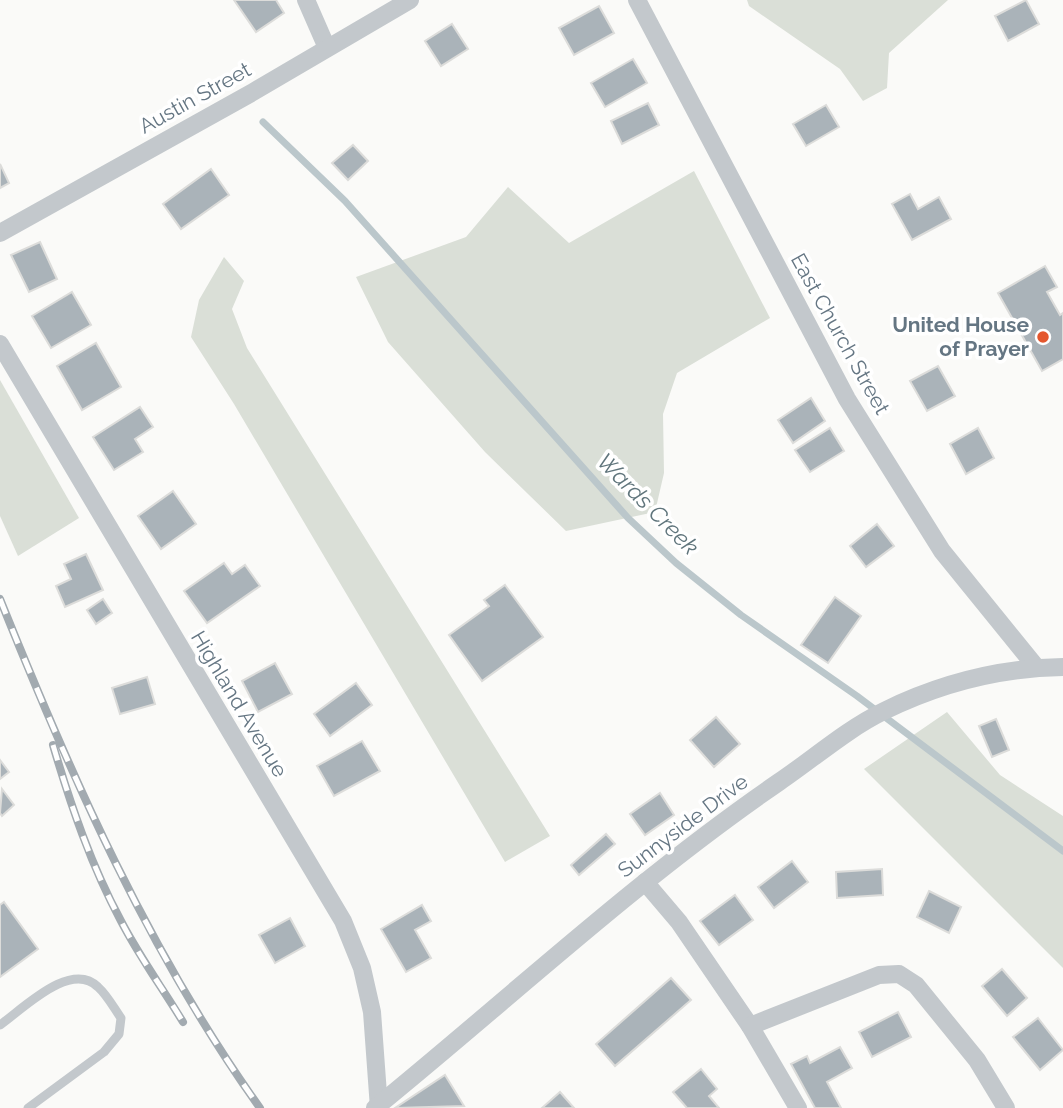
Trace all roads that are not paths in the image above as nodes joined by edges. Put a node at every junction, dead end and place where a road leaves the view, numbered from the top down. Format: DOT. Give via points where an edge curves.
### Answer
graph roads {
  1 [pos="306,0"];
  2 [pos="410,0"];
  3 [pos="637,0"];
  4 [pos="327,48"];
  5 [pos="0,233"];
  6 [pos="0,344"];
  7 [pos="1036,667"];
  8 [pos="1063,667"];
  9 [pos="645,882"];
  10 [pos="0,1025"];
  11 [pos="750,1026"];
  12 [pos="377,1107"];
  13 [pos="28,1108"];
  14 [pos="798,1108"];
  15 [pos="1006,1108"];
  1 -- 4 [label="street"];
  2 -- 4 [label="street, Austin Street"];
  3 -- 7 [label="street, East Church Street" via="847,399 942,551"];
  4 -- 5 [label="street, Austin Street"];
  6 -- 12 [label="street, Highland Avenue" via="343,921 362,968 372,1012"];
  7 -- 8 [label="street, Sunnyside Drive"];
  7 -- 9 [label="street, Sunnyside Drive" via="957,682 883,712 743,807"];
  9 -- 11 [label="street" via="679,922"];
  9 -- 12 [label="street, Sunnyside Drive"];
  10 -- 13 [label="lane" via="65,979 82,978 98,986 121,1018 119,1034 104,1052"];
  11 -- 14 [label="street"];
  11 -- 15 [label="street" via="879,975 899,974 916,985 957,1033"];
}
